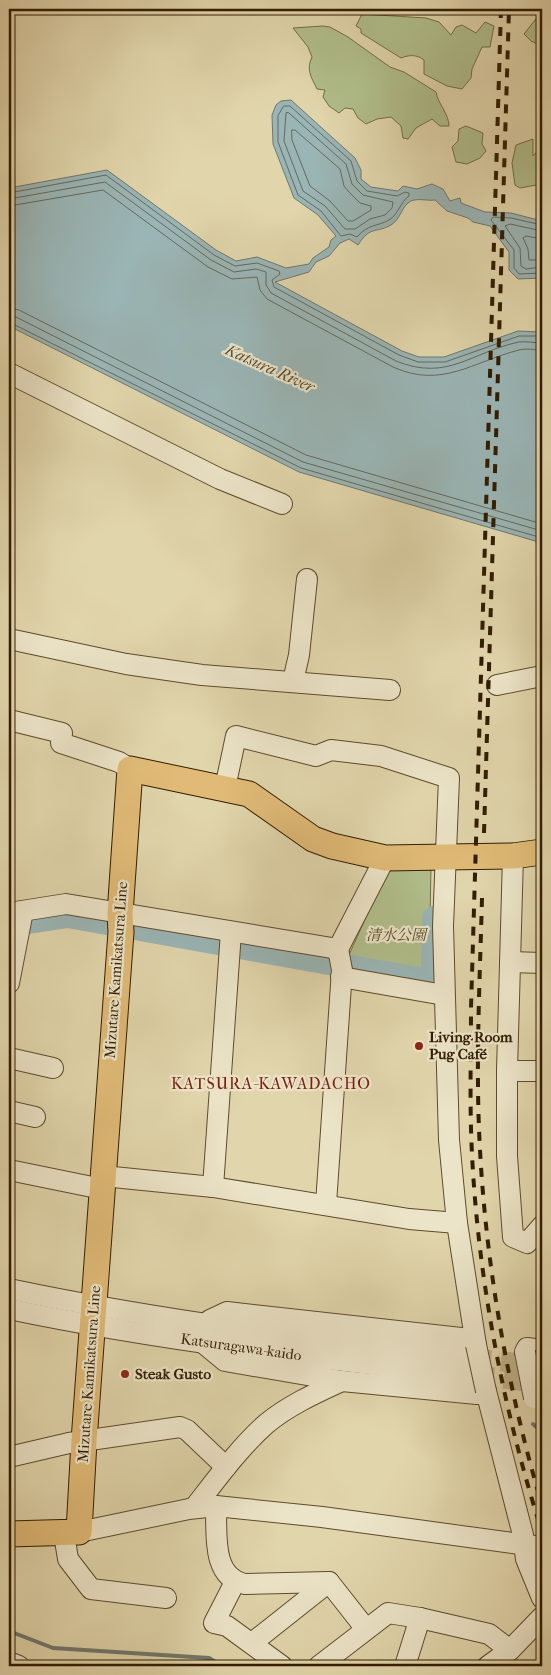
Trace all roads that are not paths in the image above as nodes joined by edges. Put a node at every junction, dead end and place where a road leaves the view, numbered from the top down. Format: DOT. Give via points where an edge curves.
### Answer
graph roads {
  1 [pos="9,373"];
  2 [pos="282,504"];
  3 [pos="308,579"];
  4 [pos="9,639"];
  5 [pos="542,676"];
  6 [pos="293,681"];
  7 [pos="497,685"];
  8 [pos="390,690"];
  9 [pos="9,720"];
  10 [pos="130,769"];
  11 [pos="225,788"];
  12 [pos="542,852"];
  13 [pos="512,856"];
  14 [pos="385,858"];
  15 [pos="447,858"];
  16 [pos="19,917"];
  17 [pos="120,921"];
  18 [pos="231,941"];
  19 [pos="510,962"];
  20 [pos="542,963"];
  21 [pos="340,964"];
  22 [pos="9,983"];
  23 [pos="444,995"];
  24 [pos="9,1058"];
  25 [pos="53,1068"];
  26 [pos="507,1071"];
  27 [pos="542,1071"];
  28 [pos="9,1111"];
  29 [pos="35,1117"];
  30 [pos="9,1170"];
  31 [pos="103,1182"];
  32 [pos="214,1187"];
  33 [pos="326,1204"];
  34 [pos="457,1223"];
  35 [pos="542,1226"];
  36 [pos="9,1289"];
  37 [pos="9,1309"];
  38 [pos="94,1316"];
  39 [pos="203,1332"];
  40 [pos="477,1367"];
  41 [pos="342,1381"];
  42 [pos="84,1441"];
  43 [pos="9,1457"];
  44 [pos="226,1468"];
  45 [pos="216,1506"];
  46 [pos="194,1508"];
  47 [pos="71,1533"];
  48 [pos="9,1534"];
  49 [pos="533,1547"];
  50 [pos="235,1582"];
  51 [pos="328,1582"];
  52 [pos="166,1598"];
  53 [pos="542,1598"];
  54 [pos="542,1617"];
  55 [pos="420,1618"];
  56 [pos="366,1629"];
  57 [pos="252,1644"];
  58 [pos="504,1645"];
  59 [pos="9,1662"];
  60 [pos="18,1666"];
  61 [pos="282,1666"];
  62 [pos="319,1666"];
  63 [pos="405,1666"];
  64 [pos="488,1666"];
  1 -- 2 [label="street" via="220,479"];
  3 -- 6 [label="street"];
  4 -- 6 [label="street" via="126,664 192,674"];
  5 -- 7 [label="street"];
  6 -- 8 [label="street" via="317,686"];
  9 -- 10 [label="street" via="62,733 61,743 119,762"];
  10 -- 11 [label="main road"];
  10 -- 17 [label="main road, Mizutare Kamikatsura Line"];
  11 -- 14 [label="main road" via="249,794 313,839"];
  11 -- 15 [label="street" via="236,736 316,756 330,750 381,756 449,778"];
  12 -- 13 [label="main road"];
  13 -- 15 [label="main road"];
  13 -- 19 [label="street"];
  14 -- 15 [label="main road"];
  14 -- 21 [label="street"];
  15 -- 23 [label="street"];
  16 -- 17 [label="street" via="66,904"];
  16 -- 22 [label="street"];
  17 -- 18 [label="street"];
  17 -- 31 [label="main road, Mizutare Kamikatsura Line"];
  18 -- 21 [label="street"];
  18 -- 32 [label="street"];
  19 -- 20 [label="street"];
  19 -- 26 [label="street"];
  21 -- 23 [label="street"];
  21 -- 33 [label="street"];
  23 -- 34 [label="street" via="449,1140"];
  24 -- 25 [label="street"];
  26 -- 27 [label="street"];
  26 -- 35 [label="street" via="507,1156 513,1237 527,1242"];
  28 -- 29 [label="street"];
  30 -- 31 [label="street"];
  31 -- 32 [label="street"];
  31 -- 38 [label="main road, Mizutare Kamikatsura Line"];
  32 -- 33 [label="street"];
  33 -- 34 [label="street" via="409,1219"];
  34 -- 40 [label="street"];
  36 -- 38 [label="street, Katsuragawa-kaido"];
  37 -- 38 [label="street, Katsuragawa-kaido"];
  38 -- 39 [label="street, Katsuragawa-kaido"];
  38 -- 42 [label="main road, Mizutare Kamikatsura Line"];
  39 -- 40 [label="street, Katsuragawa-kaido" via="333,1360"];
  39 -- 40 [label="street" via="227,1312 470,1339"];
  39 -- 41 [label="street" via="226,1361"];
  40 -- 41 [label="street" via="477,1394"];
  40 -- 49 [label="street" via="523,1535"];
  41 -- 44 [label="street" via="296,1402 266,1424"];
  42 -- 43 [label="street"];
  42 -- 44 [label="street" via="180,1427"];
  42 -- 47 [label="main road, Mizutare Kamikatsura Line"];
  44 -- 46 [label="street"];
  45 -- 46 [label="street"];
  45 -- 49 [label="street" via="322,1517"];
  45 -- 50 [label="street" via="219,1563"];
  46 -- 47 [label="street"];
  47 -- 48 [label="main road"];
  47 -- 52 [label="street" via="68,1559 91,1589"];
  49 -- 53 [label="street" via="526,1559"];
  50 -- 51 [label="street"];
  50 -- 57 [label="street" via="214,1623 227,1626"];
  51 -- 56 [label="street"];
  51 -- 57 [label="street"];
  54 -- 58 [label="street"];
  55 -- 56 [label="street" via="388,1613"];
  55 -- 58 [label="street" via="489,1634"];
  55 -- 63 [label="street"];
  56 -- 62 [label="street"];
  57 -- 61 [label="street"];
  58 -- 64 [label="street"];
  59 -- 60 [label="street"];
}
